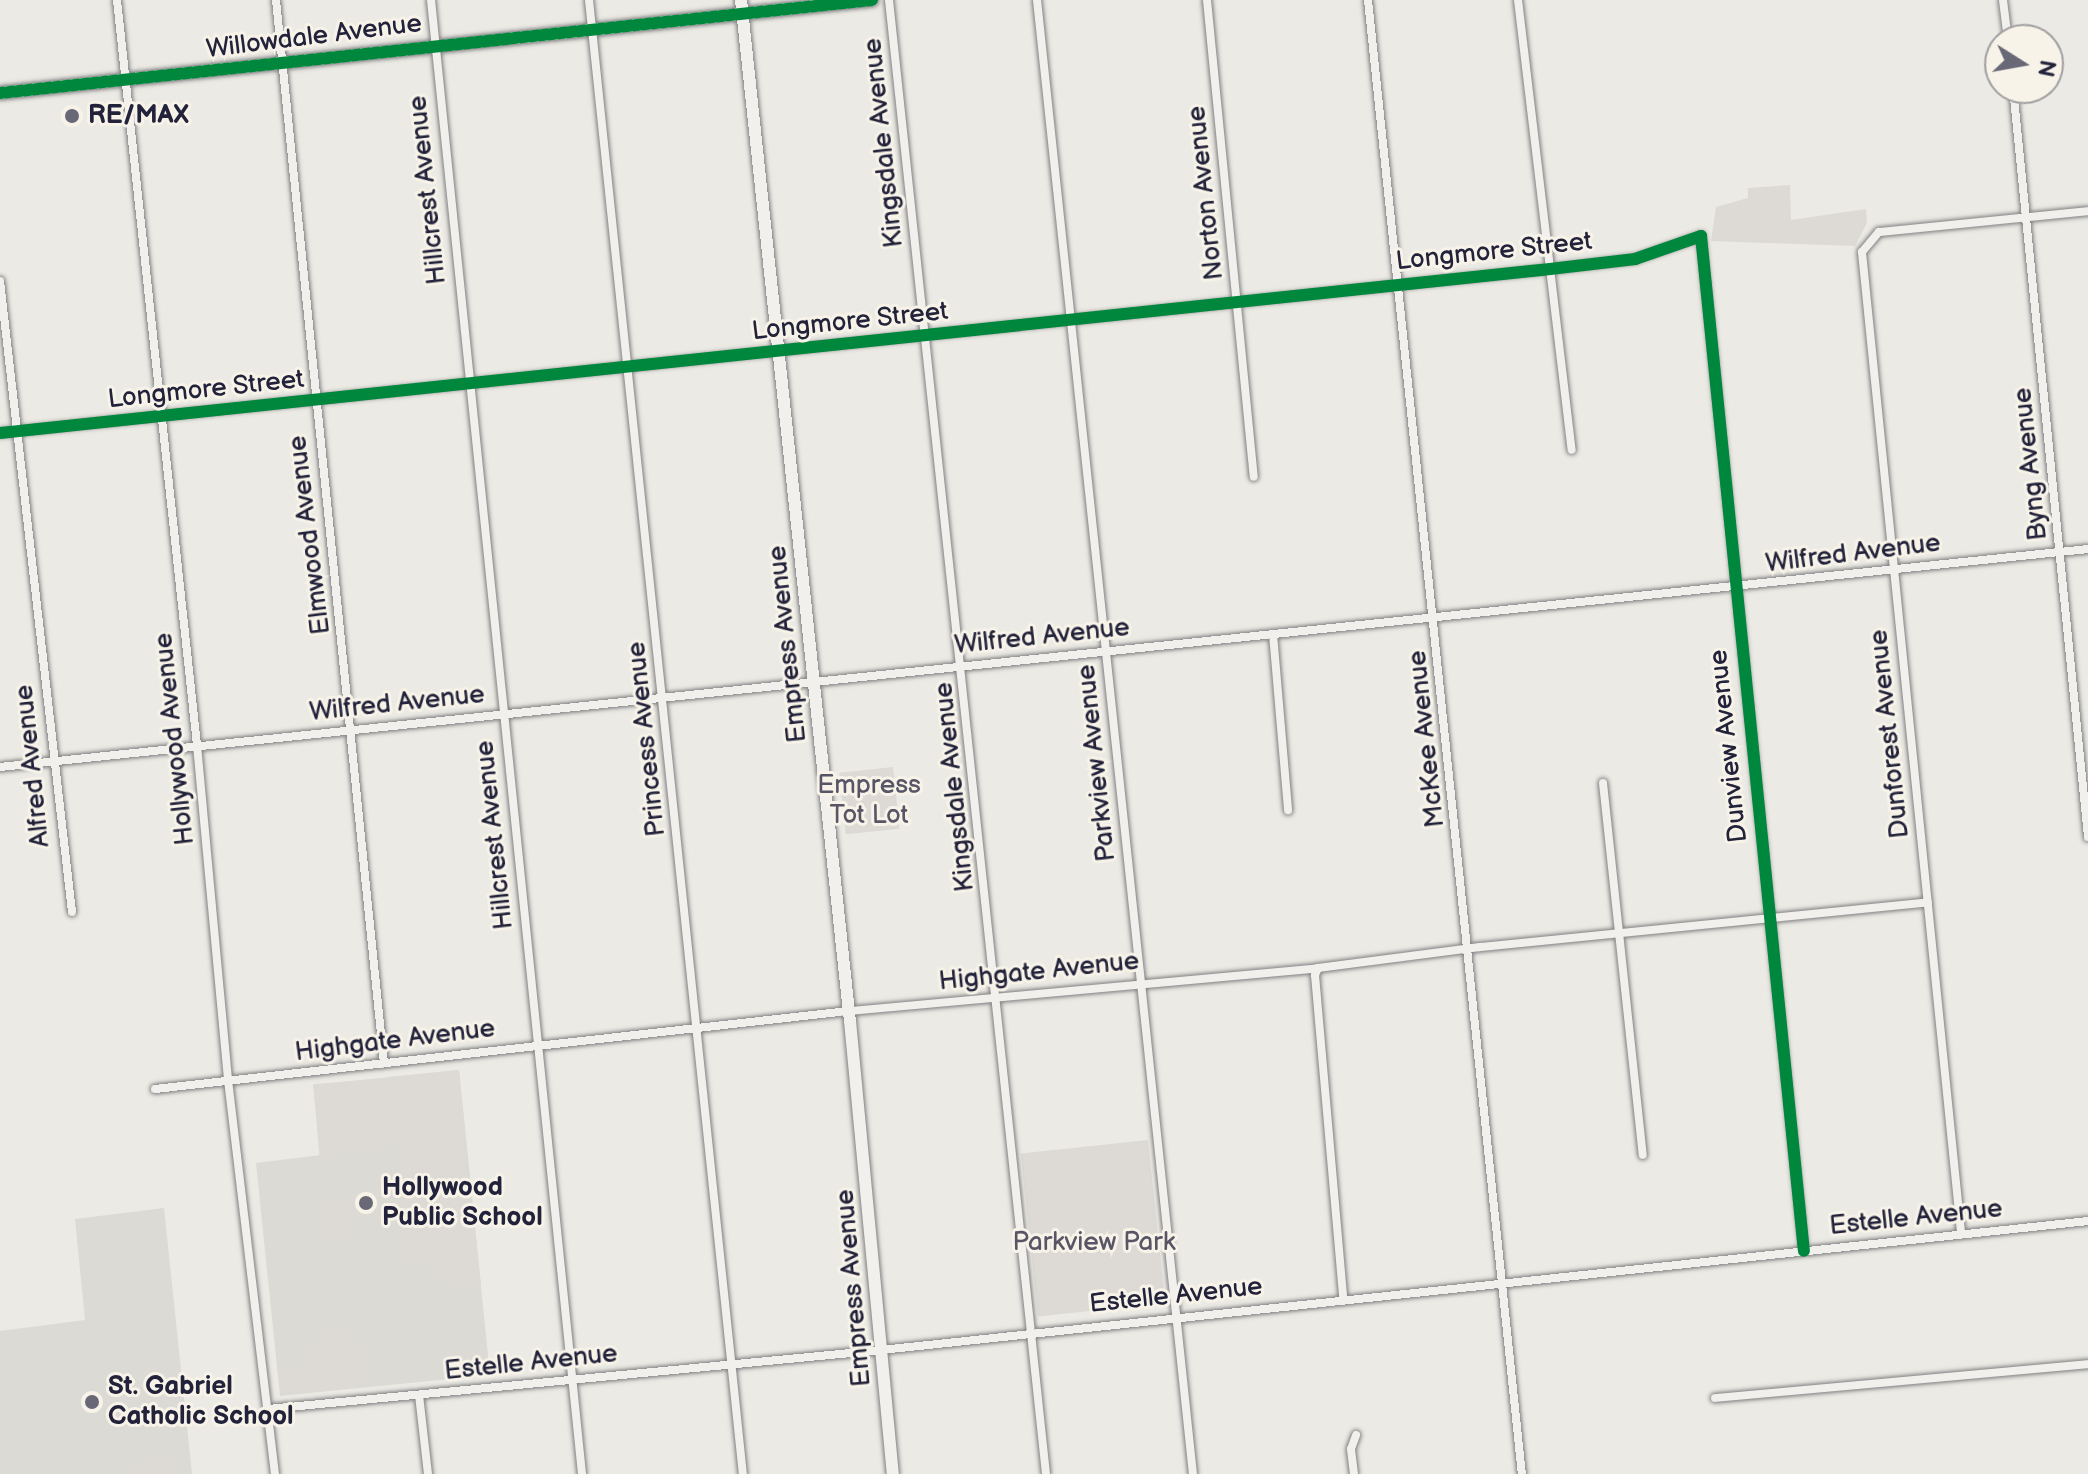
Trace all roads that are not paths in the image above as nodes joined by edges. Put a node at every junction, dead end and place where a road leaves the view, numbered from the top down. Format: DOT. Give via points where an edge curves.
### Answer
graph roads {
  1 [pos="117,0"];
  2 [pos="276,0"];
  3 [pos="431,0"];
  4 [pos="589,0"];
  5 [pos="872,0"];
  6 [pos="889,0"];
  7 [pos="1037,0"];
  8 [pos="1207,0"];
  9 [pos="1368,0"];
  10 [pos="1518,0"];
  11 [pos="2003,0"];
  12 [pos="742,7"];
  13 [pos="2006,24"];
  14 [pos="592,31"];
  15 [pos="434,45"];
  16 [pos="283,63"];
  17 [pos="125,81"];
  18 [pos="0,93"];
  19 [pos="2015,104"];
  20 [pos="2088,211"];
  21 [pos="2027,218"];
  22 [pos="1701,236"];
  23 [pos="1550,269"];
  24 [pos="0,281"];
  25 [pos="1400,284"];
  26 [pos="1237,303"];
  27 [pos="1071,318"];
  28 [pos="924,334"];
  29 [pos="779,352"];
  30 [pos="625,368"];
  31 [pos="468,382"];
  32 [pos="314,401"];
  33 [pos="159,416"];
  34 [pos="15,432"];
  35 [pos="0,433"];
  36 [pos="1572,450"];
  37 [pos="1254,477"];
  38 [pos="2088,549"];
  39 [pos="2060,551"];
  40 [pos="1893,568"];
  41 [pos="1734,588"];
  42 [pos="1434,617"];
  43 [pos="1273,634"];
  44 [pos="1106,650"];
  45 [pos="962,665"];
  46 [pos="814,681"];
  47 [pos="663,696"];
  48 [pos="503,713"];
  49 [pos="353,729"];
  50 [pos="197,745"];
  51 [pos="53,761"];
  52 [pos="0,767"];
  53 [pos="1603,783"];
  54 [pos="1288,810"];
  55 [pos="2088,837"];
  56 [pos="1928,902"];
  57 [pos="72,912"];
  58 [pos="1771,920"];
  59 [pos="1623,934"];
  60 [pos="1469,948"];
  61 [pos="1318,968"];
  62 [pos="1140,982"];
  63 [pos="996,998"];
  64 [pos="849,1011"];
  65 [pos="697,1029"];
  66 [pos="537,1044"];
  67 [pos="384,1064"];
  68 [pos="228,1080"];
  69 [pos="155,1089"];
  70 [pos="1643,1155"];
  71 [pos="2088,1221"];
  72 [pos="1961,1232"];
  73 [pos="1804,1251"];
  74 [pos="1502,1282"];
  75 [pos="1343,1298"];
  76 [pos="1175,1315"];
  77 [pos="1031,1333"];
  78 [pos="882,1350"];
  79 [pos="732,1361"];
  80 [pos="2088,1364"];
  81 [pos="572,1379"];
  82 [pos="419,1395"];
  83 [pos="1715,1398"];
  84 [pos="268,1409"];
  85 [pos="1356,1435"];
  86 [pos="275,1474"];
  87 [pos="428,1474"];
  88 [pos="582,1474"];
  89 [pos="743,1474"];
  90 [pos="893,1474"];
  91 [pos="1046,1474"];
  92 [pos="1193,1474"];
  93 [pos="1354,1474"];
  94 [pos="1522,1474"];
  1 -- 17 [label="street, Hollywood Avenue"];
  2 -- 16 [label="street, Elmwood Avenue"];
  3 -- 15 [label="street, Hillcrest Avenue"];
  4 -- 14 [label="street, Princess Avenue"];
  5 -- 12 [label="street, Willowdale Avenue"];
  6 -- 28 [label="street, Kingsdale Avenue"];
  7 -- 27 [label="street, Parkview Avenue"];
  8 -- 26 [label="street, Norton Avenue"];
  9 -- 25 [label="street, McKee Avenue"];
  10 -- 23 [label="street"];
  11 -- 13 [label="street"];
  12 -- 14 [label="street, Willowdale Avenue"];
  12 -- 29 [label="street, Empress Avenue"];
  14 -- 15 [label="street, Willowdale Avenue"];
  14 -- 30 [label="street, Princess Avenue"];
  15 -- 16 [label="street, Willowdale Avenue"];
  15 -- 31 [label="street, Hillcrest Avenue"];
  16 -- 17 [label="street, Willowdale Avenue"];
  16 -- 32 [label="street, Elmwood Avenue"];
  17 -- 18 [label="street, Willowdale Avenue"];
  17 -- 33 [label="street, Hollywood Avenue"];
  19 -- 21 [label="street, Byng Avenue"];
  20 -- 21 [label="street"];
  21 -- 39 [label="street, Byng Avenue"];
  21 -- 40 [label="street, Dunforest Avenue" via="1873,235 1862,252"];
  22 -- 23 [label="street, Longmore Street" via="1635,259"];
  22 -- 41 [label="street, Dunview Avenue"];
  23 -- 25 [label="street, Longmore Street"];
  23 -- 36 [label="street"];
  24 -- 34 [label="street, Alfred Avenue"];
  25 -- 26 [label="street, Longmore Street"];
  25 -- 42 [label="street, McKee Avenue"];
  26 -- 27 [label="street, Longmore Street"];
  26 -- 37 [label="street, Norton Avenue"];
  27 -- 28 [label="street, Longmore Street"];
  27 -- 44 [label="street, Parkview Avenue"];
  28 -- 29 [label="street, Longmore Street"];
  28 -- 45 [label="street, Kingsdale Avenue"];
  29 -- 30 [label="street, Longmore Street"];
  29 -- 46 [label="street, Empress Avenue"];
  30 -- 31 [label="street, Longmore Street"];
  30 -- 47 [label="street, Princess Avenue"];
  31 -- 32 [label="street, Longmore Street"];
  31 -- 48 [label="street, Hillcrest Avenue"];
  32 -- 33 [label="street, Longmore Street"];
  32 -- 49 [label="street, Elmwood Avenue"];
  33 -- 34 [label="street, Longmore Street"];
  33 -- 50 [label="street, Hollywood Avenue"];
  34 -- 35 [label="street, Longmore Street"];
  34 -- 51 [label="street, Alfred Avenue"];
  38 -- 39 [label="street, Wilfred Avenue"];
  39 -- 40 [label="street, Wilfred Avenue"];
  39 -- 55 [label="street, Byng Avenue"];
  40 -- 41 [label="street, Wilfred Avenue"];
  40 -- 56 [label="street, Dunforest Avenue"];
  41 -- 42 [label="street, Wilfred Avenue"];
  41 -- 58 [label="street, Dunview Avenue"];
  42 -- 43 [label="street, Wilfred Avenue"];
  42 -- 60 [label="street, McKee Avenue"];
  43 -- 44 [label="street, Wilfred Avenue"];
  43 -- 54 [label="street"];
  44 -- 45 [label="street, Wilfred Avenue"];
  44 -- 62 [label="street, Parkview Avenue"];
  45 -- 46 [label="street, Wilfred Avenue"];
  45 -- 63 [label="street, Kingsdale Avenue"];
  46 -- 47 [label="street, Wilfred Avenue"];
  46 -- 64 [label="street, Empress Avenue"];
  47 -- 48 [label="street, Wilfred Avenue"];
  47 -- 65 [label="street, Princess Avenue"];
  48 -- 49 [label="street, Wilfred Avenue"];
  48 -- 66 [label="street, Hillcrest Avenue"];
  49 -- 50 [label="street, Wilfred Avenue"];
  49 -- 67 [label="street, Elmwood Avenue"];
  50 -- 51 [label="street, Wilfred Avenue"];
  50 -- 68 [label="street, Hollywood Avenue"];
  51 -- 52 [label="street, Wilfred Avenue"];
  51 -- 57 [label="street, Alfred Avenue"];
  53 -- 59 [label="street"];
  56 -- 58 [label="street, Highgate Avenue"];
  56 -- 72 [label="street, Dunforest Avenue"];
  58 -- 59 [label="street, Highgate Avenue"];
  58 -- 73 [label="street, Dunview Avenue"];
  59 -- 60 [label="street, Highgate Avenue"];
  59 -- 70 [label="street"];
  60 -- 61 [label="street, Highgate Avenue"];
  60 -- 74 [label="street, McKee Avenue"];
  61 -- 62 [label="street, Highgate Avenue"];
  61 -- 75 [label="street"];
  62 -- 63 [label="street, Highgate Avenue"];
  62 -- 76 [label="street, Parkview Avenue"];
  63 -- 64 [label="street, Highgate Avenue"];
  63 -- 77 [label="street, Kingsdale Avenue"];
  64 -- 65 [label="street, Highgate Avenue"];
  64 -- 78 [label="street, Empress Avenue"];
  65 -- 66 [label="street, Highgate Avenue"];
  65 -- 79 [label="street, Princess Avenue"];
  66 -- 67 [label="street, Highgate Avenue"];
  66 -- 81 [label="street, Hillcrest Avenue"];
  67 -- 68 [label="street, Highgate Avenue"];
  68 -- 69 [label="street, Highgate Avenue"];
  68 -- 84 [label="street, Hollywood Avenue"];
  71 -- 72 [label="street, Estelle Avenue"];
  72 -- 73 [label="street, Estelle Avenue"];
  73 -- 74 [label="street, Estelle Avenue"];
  74 -- 75 [label="street, Estelle Avenue"];
  74 -- 94 [label="street, McKee Avenue"];
  75 -- 76 [label="street, Estelle Avenue"];
  76 -- 77 [label="street, Estelle Avenue"];
  76 -- 92 [label="street, Parkview Avenue"];
  77 -- 78 [label="street, Estelle Avenue"];
  77 -- 91 [label="street, Kingsdale Avenue"];
  78 -- 79 [label="street, Estelle Avenue"];
  78 -- 90 [label="street, Empress Avenue"];
  79 -- 81 [label="street, Estelle Avenue"];
  79 -- 89 [label="street, Princess Avenue"];
  80 -- 83 [label="street"];
  81 -- 82 [label="street, Estelle Avenue"];
  81 -- 88 [label="street, Hillcrest Avenue"];
  82 -- 84 [label="street, Estelle Avenue"];
  82 -- 87 [label="street"];
  84 -- 86 [label="street, Hollywood Avenue"];
  85 -- 93 [label="street" via="1351,1449"];
}
